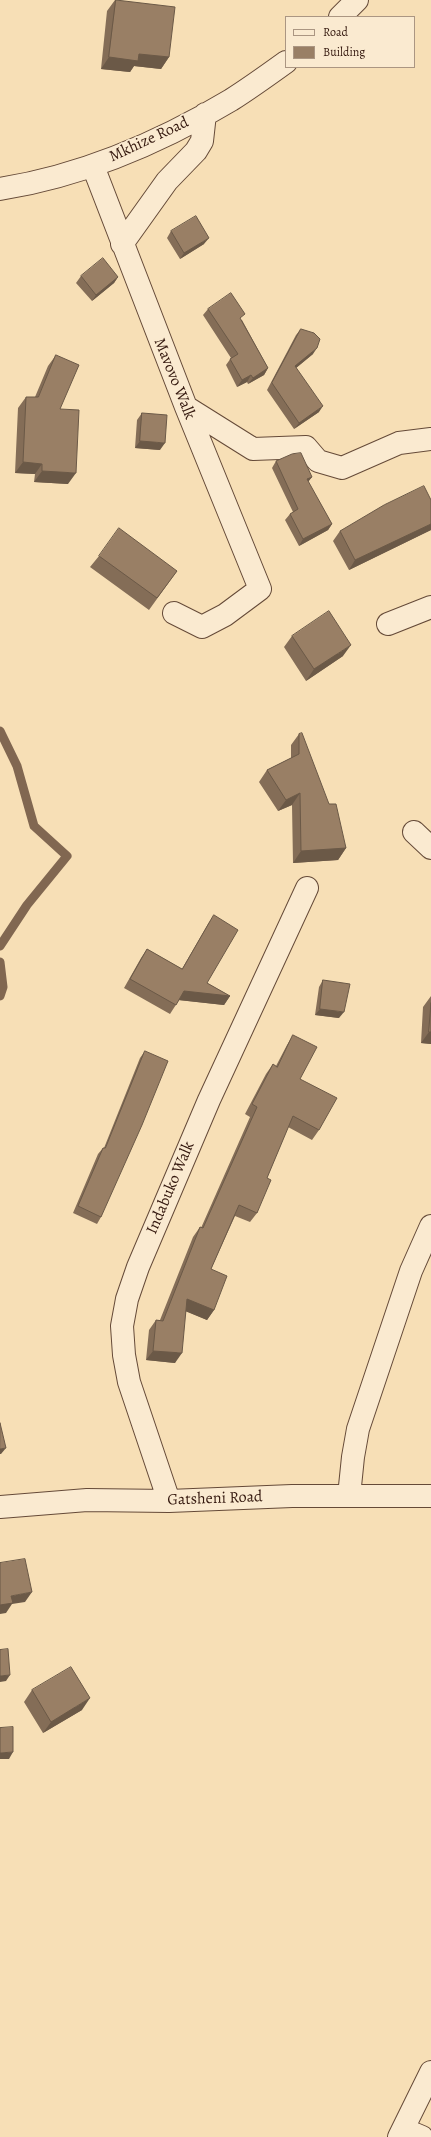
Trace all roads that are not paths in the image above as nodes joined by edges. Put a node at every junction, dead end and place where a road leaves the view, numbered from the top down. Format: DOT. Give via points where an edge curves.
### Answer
graph roads {
  1 [pos="357,0"];
  2 [pos="341,16"];
  3 [pos="285,63"];
  4 [pos="205,114"];
  5 [pos="93,166"];
  6 [pos="0,189"];
  7 [pos="122,244"];
  8 [pos="186,407"];
  9 [pos="431,439"];
  10 [pos="431,607"];
  11 [pos="174,613"];
  12 [pos="388,624"];
  13 [pos="414,832"];
  14 [pos="431,848"];
  15 [pos="308,888"];
  16 [pos="431,1226"];
  17 [pos="349,1496"];
  18 [pos="431,1496"];
  19 [pos="169,1501"];
  20 [pos="0,1507"];
  21 [pos="431,2072"];
  22 [pos="408,2134"];
  1 -- 2 [label="street"];
  3 -- 4 [label="street, Mkhize Road" via="231,100"];
  4 -- 5 [label="street, Mkhize Road" via="168,134"];
  4 -- 7 [label="street" via="202,141 196,152 167,181"];
  5 -- 6 [label="street, Mkhize Road"];
  5 -- 7 [label="street, Mavovo Walk"];
  7 -- 8 [label="street, Mavovo Walk"];
  8 -- 9 [label="street" via="253,450 306,447 318,460 342,468 399,443"];
  8 -- 11 [label="street, Mavovo Walk" via="260,590 225,615 202,627"];
  10 -- 12 [label="street"];
  13 -- 14 [label="street"];
  15 -- 19 [label="street, Indabuko Walk" via="209,1100 138,1267 127,1300 122,1326 129,1382"];
  16 -- 17 [label="street" via="412,1271 358,1429"];
  17 -- 18 [label="street, Gatsheni Road"];
  17 -- 19 [label="street, Gatsheni Road"];
  19 -- 20 [label="street, Gatsheni Road" via="87,1500"];
  21 -- 22 [label="street"];
}
